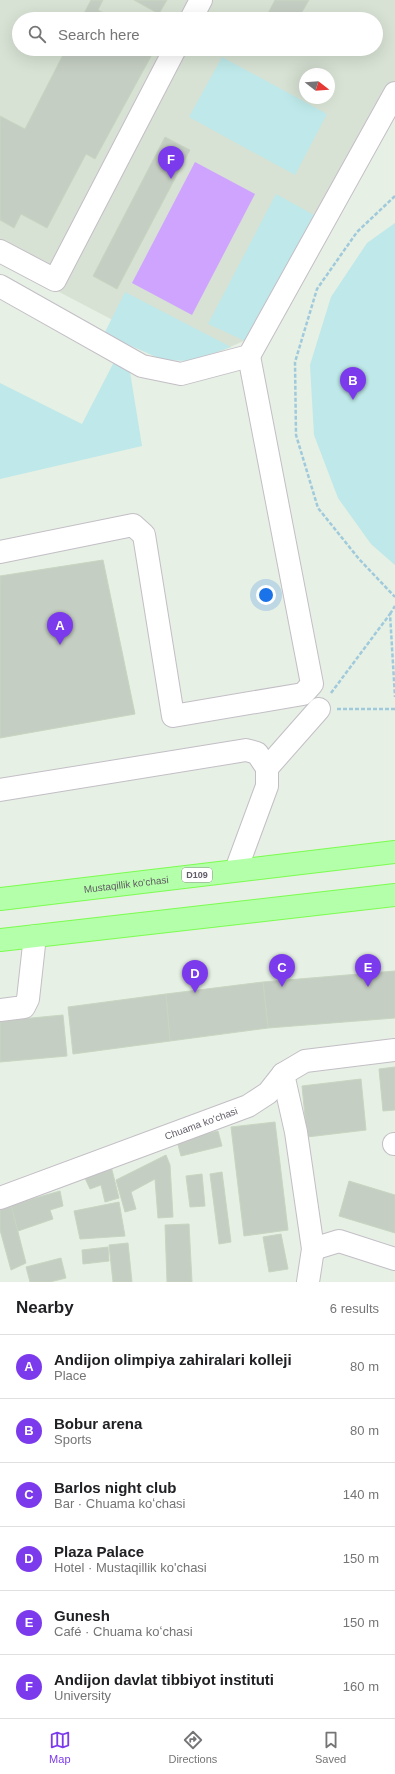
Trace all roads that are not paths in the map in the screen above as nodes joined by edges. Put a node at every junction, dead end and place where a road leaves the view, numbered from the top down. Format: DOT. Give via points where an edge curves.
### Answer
graph roads {
  1 [pos="201,0"];
  2 [pos="195,12"];
  3 [pos="172,56"];
  4 [pos="395,93"];
  5 [pos="0,251"];
  6 [pos="0,286"];
  7 [pos="249,356"];
  8 [pos="0,552"];
  9 [pos="319,709"];
  10 [pos="267,768"];
  11 [pos="0,790"];
  12 [pos="395,852"];
  13 [pos="236,870"];
  14 [pos="395,895"];
  15 [pos="0,899"];
  16 [pos="35,936"];
  17 [pos="0,940"];
  18 [pos="0,1010"];
  19 [pos="395,1050"];
  20 [pos="283,1074"];
  21 [pos="0,1198"];
  22 [pos="313,1249"];
  23 [pos="395,1259"];
  24 [pos="308,1282"];
  1 -- 2 [label="street"];
  3 -- 5 [label="street" via="55,280"];
  4 -- 7 [label="street"];
  6 -- 7 [label="street" via="142,366 181,374"];
  7 -- 8 [label="street" via="312,684 303,694 173,716 144,536 133,525"];
  9 -- 10 [label="street"];
  10 -- 11 [label="street" via="257,753 246,750"];
  10 -- 13 [label="street" via="267,786"];
  12 -- 13 [label="main road, Mustaqillik ko'chasi / D109"];
  13 -- 15 [label="main road, Mustaqillik ko'chasi / D109"];
  14 -- 16 [label="main road"];
  16 -- 17 [label="main road"];
  16 -- 18 [label="street" via="28,1000 24,1007"];
  19 -- 20 [label="street, Chuama koʻchasi" via="305,1061"];
  20 -- 21 [label="street, Chuama koʻchasi" via="268,1093 248,1106"];
  20 -- 22 [label="street" via="296,1132"];
  22 -- 23 [label="street" via="339,1241"];
  22 -- 24 [label="street"];
}
